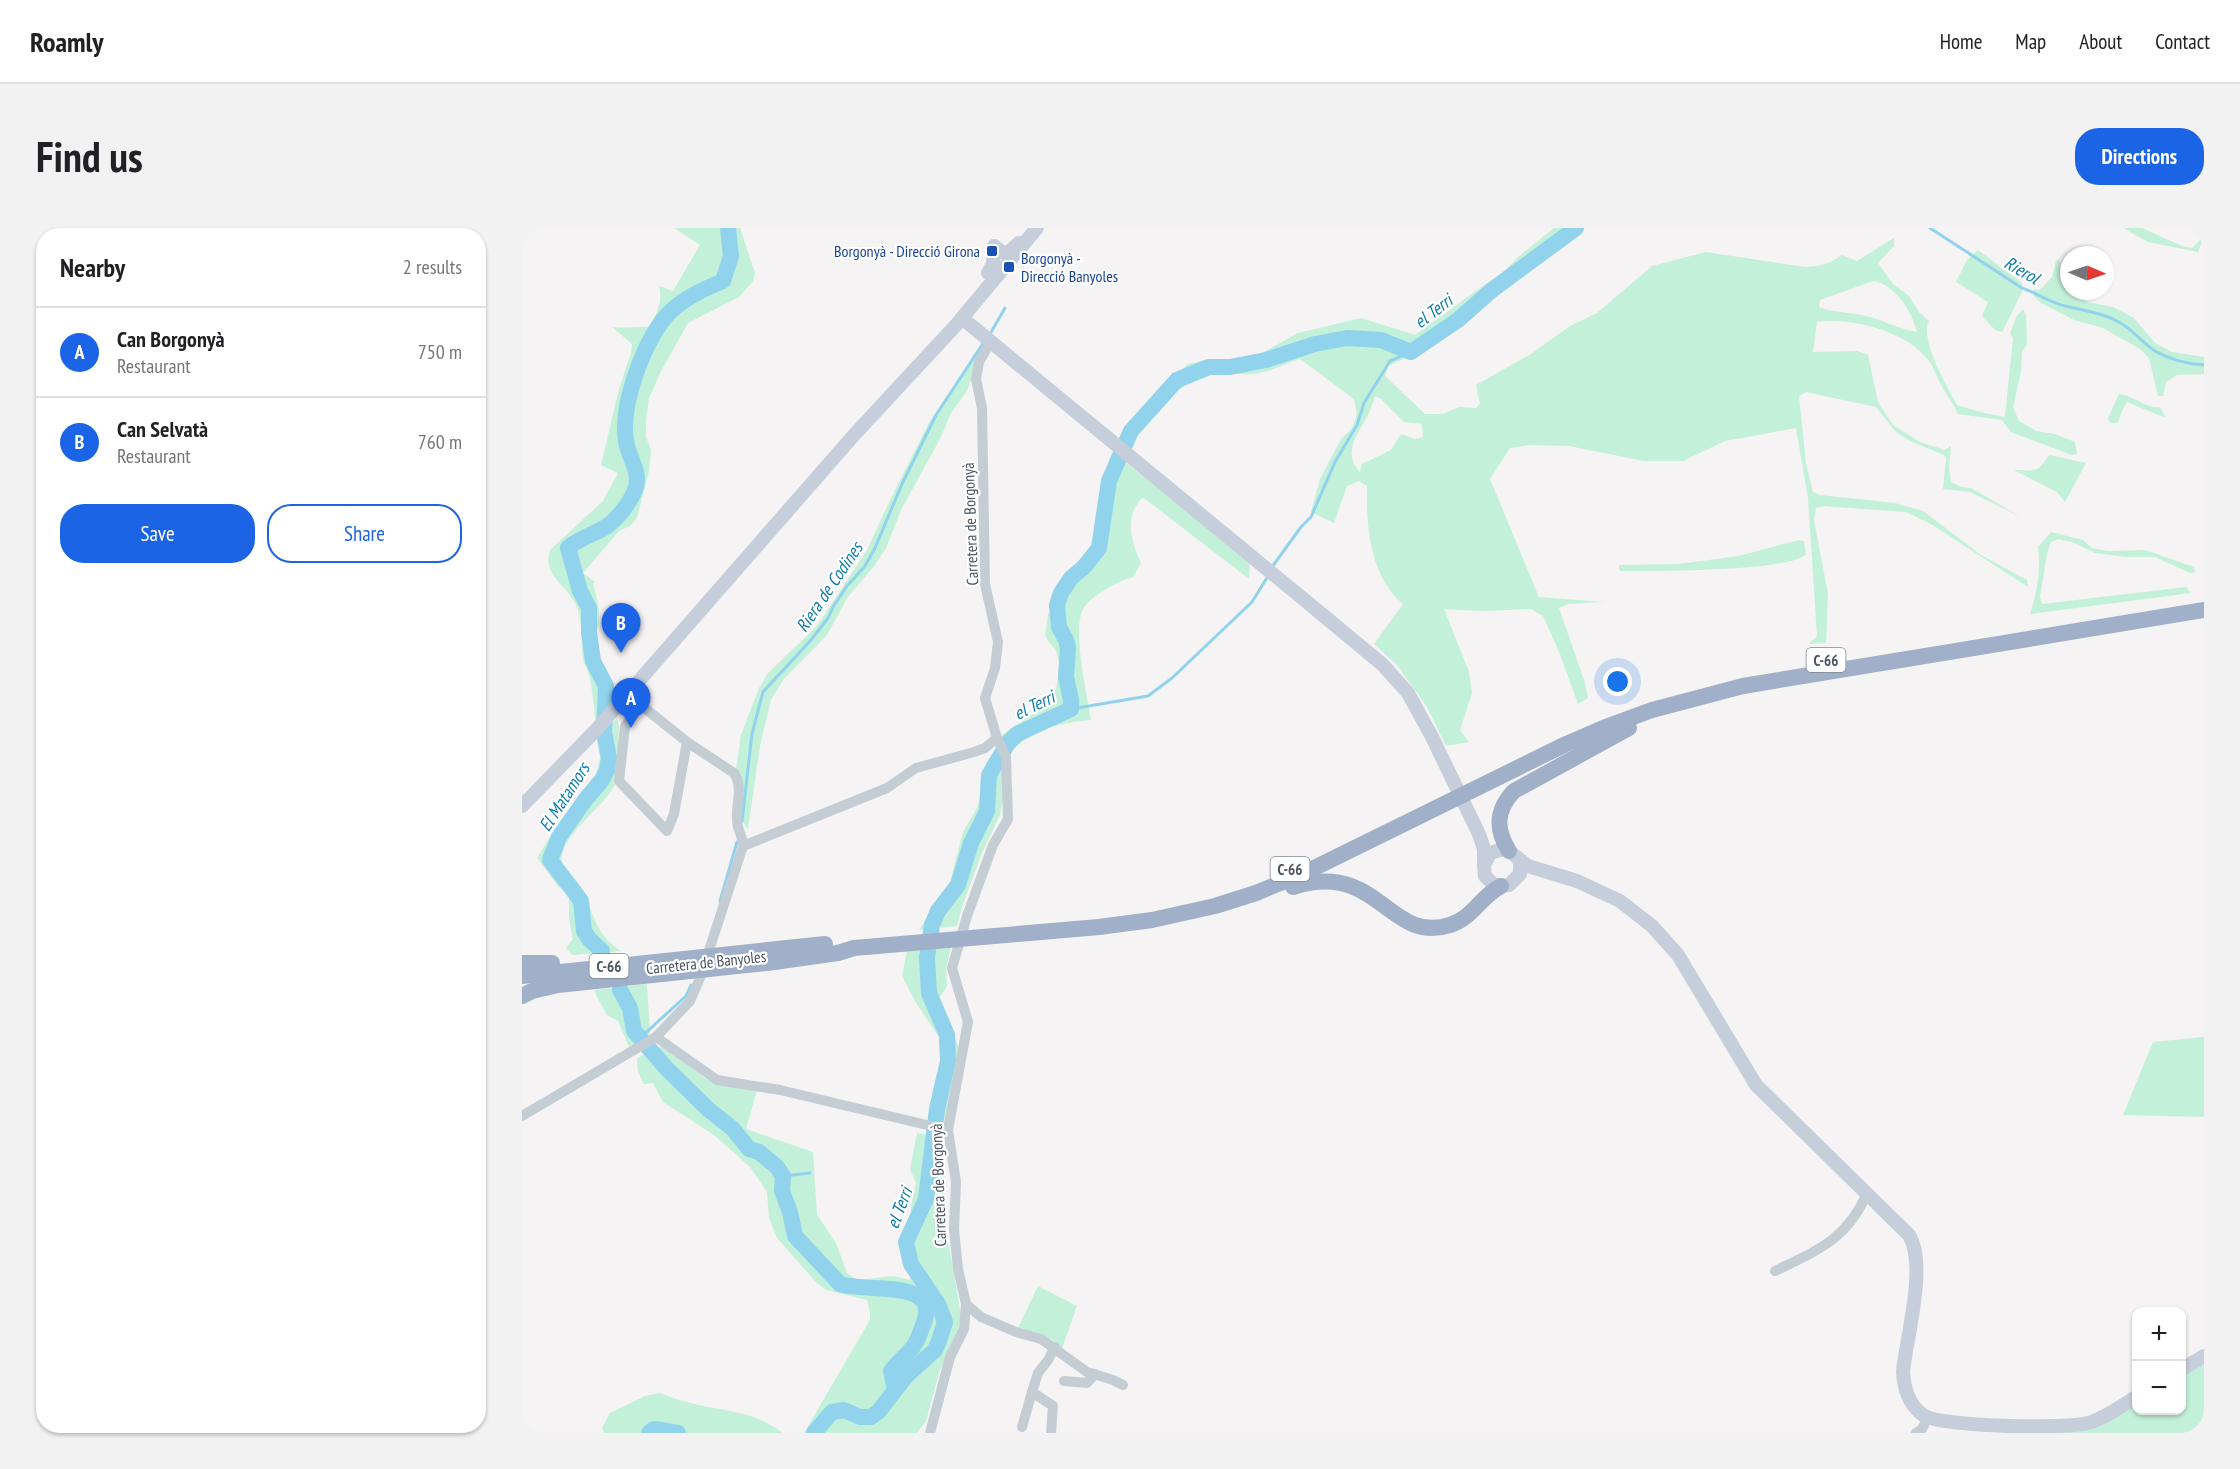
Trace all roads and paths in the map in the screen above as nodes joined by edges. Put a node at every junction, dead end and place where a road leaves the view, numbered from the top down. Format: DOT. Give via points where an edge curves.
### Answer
graph roads {
  1 [pos="524,228"];
  2 [pos="1036,228"];
  3 [pos="1024,232"];
  4 [pos="522,233"];
  5 [pos="1001,252"];
  6 [pos="984,282"];
  7 [pos="962,320"];
  8 [pos="985,338"];
  9 [pos="909,366"];
  10 [pos="854,435"];
  11 [pos="2204,601"];
  12 [pos="2204,610"];
  13 [pos="629,693"];
  14 [pos="1688,699"];
  15 [pos="641,705"];
  16 [pos="997,738"];
  17 [pos="687,742"];
  18 [pos="580,747"];
  19 [pos="1468,787"];
  20 [pos="1447,798"];
  21 [pos="522,806"];
  22 [pos="522,818"];
  23 [pos="1479,834"];
  24 [pos="743,846"];
  25 [pos="1508,853"];
  26 [pos="1484,865"];
  27 [pos="1545,873"];
  28 [pos="1517,878"];
  29 [pos="1501,886"];
  30 [pos="1256,893"];
  31 [pos="970,934"];
  32 [pos="915,939"];
  33 [pos="714,958"];
  34 [pos="695,960"];
  35 [pos="522,963"];
  36 [pos="522,976"];
  37 [pos="522,981"];
  38 [pos="522,996"];
  39 [pos="654,1038"];
  40 [pos="522,1116"];
  41 [pos="948,1130"];
  42 [pos="1867,1193"];
  43 [pos="1774,1271"];
  44 [pos="966,1304"];
  45 [pos="1054,1347"];
  46 [pos="2204,1356"];
  47 [pos="2186,1367"];
  48 [pos="1095,1374"];
  49 [pos="1064,1381"];
  50 [pos="1123,1385"];
  51 [pos="1032,1392"];
  52 [pos="2132,1399"];
  53 [pos="1928,1418"];
  54 [pos="1022,1427"];
  55 [pos="930,1433"];
  56 [pos="1051,1433"];
  57 [pos="1916,1433"];
  1 -- 4 [label="street"];
  2 -- 5 [label="main road" via="1011,251"];
  2 -- 6 [label="main road"];
  3 -- 5 [label="main road"];
  5 -- 6 [label="main road"];
  5 -- 6 [label="main road" via="1003,262"];
  6 -- 7 [label="main road"];
  6 -- 9 [label="main road"];
  7 -- 8 [label="main road"];
  7 -- 9 [label="main road" via="952,321"];
  7 -- 10 [label="main road"];
  8 -- 16 [label="street, Carretera de Borgonyà" via="976,379 982,408 985,584 998,642 995,668 984,698"];
  8 -- 23 [label="main road" via="1398,680 1417,709"];
  9 -- 10 [label="main road"];
  10 -- 13 [label="main road"];
  11 -- 19 [label="highway, C-66" via="1835,658 1701,685 1600,719"];
  12 -- 14 [label="highway, C-66" via="1821,672"];
  13 -- 15 [label="street"];
  13 -- 18 [label="main road"];
  14 -- 19 [label="highway, C-66" via="1603,728"];
  14 -- 25 [label="highway" via="1615,734 1514,791 1500,811 1498,824"];
  15 -- 17 [label="street"];
  15 -- 17 [label="street" via="625,726 620,781 667,831 674,814"];
  16 -- 24 [label="street" via="985,748 916,768 887,788"];
  16 -- 41 [label="street, Carretera de Borgonyà" via="1006,757 1008,819 993,845 952,968 968,1022"];
  17 -- 24 [label="street" via="739,780 737,826"];
  18 -- 21 [label="main road"];
  18 -- 22 [label="main road"];
  19 -- 20 [label="highway, C-66"];
  20 -- 30 [label="highway, C-66" via="1347,853"];
  20 -- 31 [label="highway, C-66" via="1282,873 1206,899 1124,915"];
  23 -- 25 [label="main road" via="1488,844"];
  23 -- 26 [label="main road"];
  24 -- 39 [label="street" via="690,1001"];
  25 -- 26 [label="main road" via="1489,855"];
  25 -- 27 [label="main road"];
  25 -- 28 [label="main road" via="1521,868"];
  26 -- 29 [label="main road" via="1488,880"];
  27 -- 28 [label="main road"];
  27 -- 42 [label="main road" via="1577,881 1620,901 1652,926 1677,955 1756,1085"];
  28 -- 29 [label="main road"];
  29 -- 30 [label="highway" via="1467,917 1437,928 1411,924 1362,890 1334,882"];
  30 -- 31 [label="highway, C-66" via="1152,920"];
  31 -- 32 [label="highway, C-66"];
  32 -- 33 [label="highway, C-66" via="798,947"];
  32 -- 33 [label="highway" via="828,955"];
  33 -- 34 [label="highway, Carretera de Banyoles / C-66"];
  34 -- 35 [label="highway"];
  34 -- 36 [label="highway, C-66"];
  34 -- 37 [label="highway, Carretera de Banyoles / C-66"];
  34 -- 38 [label="highway" via="558,985"];
  39 -- 40 [label="street"];
  39 -- 41 [label="street" via="717,1080 780,1090"];
  41 -- 44 [label="street, Carretera de Borgonyà" via="956,1182 954,1229 958,1269"];
  42 -- 43 [label="street" via="1860,1211 1841,1234"];
  42 -- 53 [label="main road" via="1909,1235 1916,1250 1903,1383 1915,1408"];
  44 -- 45 [label="street" via="981,1317"];
  44 -- 55 [label="street, Carretera de Borgonyà" via="964,1329 950,1357"];
  45 -- 48 [label="street"];
  45 -- 51 [label="street"];
  46 -- 47 [label="main road"];
  48 -- 49 [label="street" via="1086,1383"];
  48 -- 50 [label="street"];
  51 -- 54 [label="street"];
  51 -- 56 [label="street" via="1053,1406"];
  52 -- 53 [label="main road" via="2099,1419 2070,1426 1956,1423"];
  53 -- 57 [label="street"];
}
